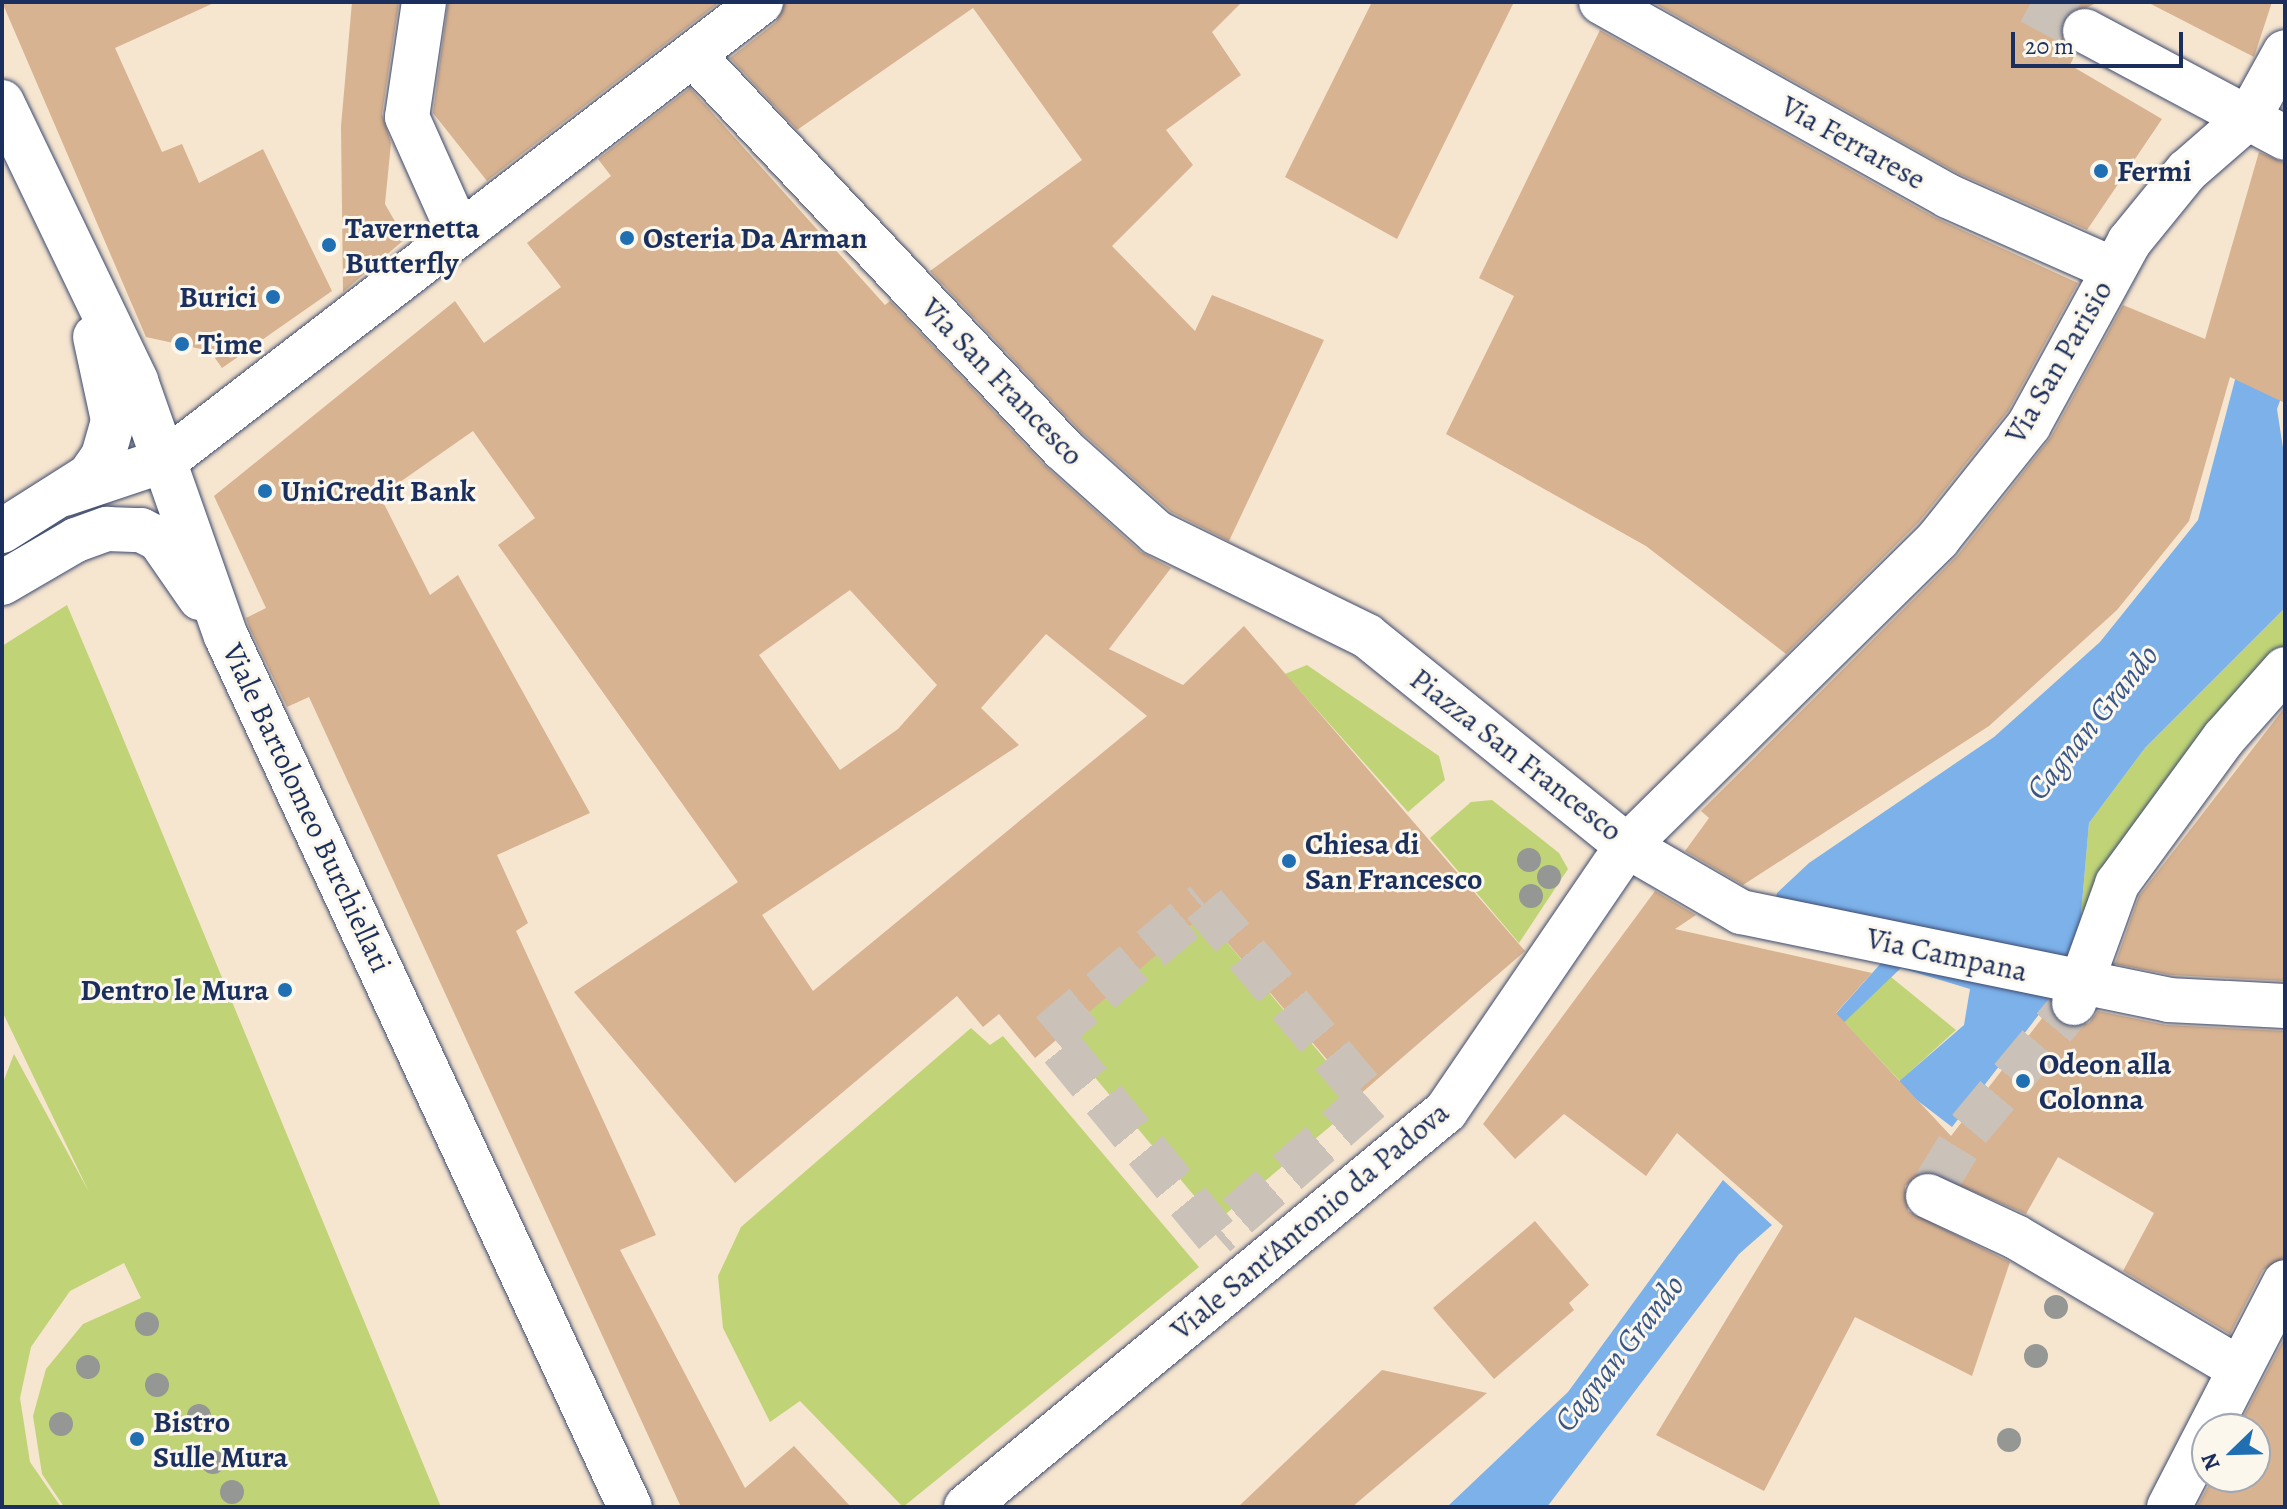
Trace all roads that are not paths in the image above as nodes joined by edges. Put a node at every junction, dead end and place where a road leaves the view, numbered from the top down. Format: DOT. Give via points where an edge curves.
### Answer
graph roads {
  1 [pos="424,2"];
  2 [pos="761,2"];
  3 [pos="1601,2"];
  4 [pos="2085,31"];
  5 [pos="2285,52"];
  6 [pos="693,55"];
  7 [pos="2,102"];
  8 [pos="2267,127"];
  9 [pos="457,229"];
  10 [pos="2113,269"];
  11 [pos="81,279"];
  12 [pos="166,460"];
  13 [pos="64,494"];
  14 [pos="2,531"];
  15 [pos="2,583"];
  16 [pos="226,636"];
  17 [pos="1367,636"];
  18 [pos="2285,669"];
  19 [pos="1803,679"];
  20 [pos="1627,846"];
  21 [pos="2079,993"];
  22 [pos="2285,1006"];
  23 [pos="1931,1190"];
  24 [pos="2285,1282"];
  25 [pos="2241,1360"];
  26 [pos="630,1507"];
  27 [pos="966,1507"];
  28 [pos="2169,1507"];
  1 -- 9 [label="street" via="407,117"];
  2 -- 6 [label="street"];
  3 -- 10 [label="street, Via Ferrarese" via="1948,196"];
  4 -- 8 [label="street"];
  5 -- 8 [label="street, Via San Parisio"];
  6 -- 9 [label="street"];
  6 -- 17 [label="street, Via San Francesco" via="1063,449 1157,533"];
  7 -- 11 [label="street, Viale Bartolomeo Burchiellati"];
  8 -- 10 [label="street, Via San Parisio" via="2187,171"];
  9 -- 12 [label="street"];
  10 -- 19 [label="street, Via San Parisio" via="2029,425 1938,539"];
  11 -- 12 [label="street, Viale Bartolomeo Burchiellati" via="136,381"];
  11 -- 13 [label="street" via="113,420 103,456"];
  12 -- 13 [label="street"];
  12 -- 16 [label="street, Viale Bartolomeo Burchiellati"];
  13 -- 14 [label="street"];
  15 -- 16 [label="street" via="86,536 141,530 159,539"];
  16 -- 26 [label="street, Viale Bartolomeo Burchiellati"];
  17 -- 20 [label="street, Piazza San Francesco"];
  18 -- 21 [label="street" via="2224,738 2117,884"];
  19 -- 20 [label="street, Piazza San Francesco"];
  20 -- 21 [label="street, Via Campana" via="1741,912"];
  20 -- 27 [label="street, Viale Sant'Antonio da Padova" via="1446,1111"];
  21 -- 22 [label="street, Via Campana"];
  23 -- 25 [label="street"];
  24 -- 25 [label="street"];
  25 -- 28 [label="street"];
}
